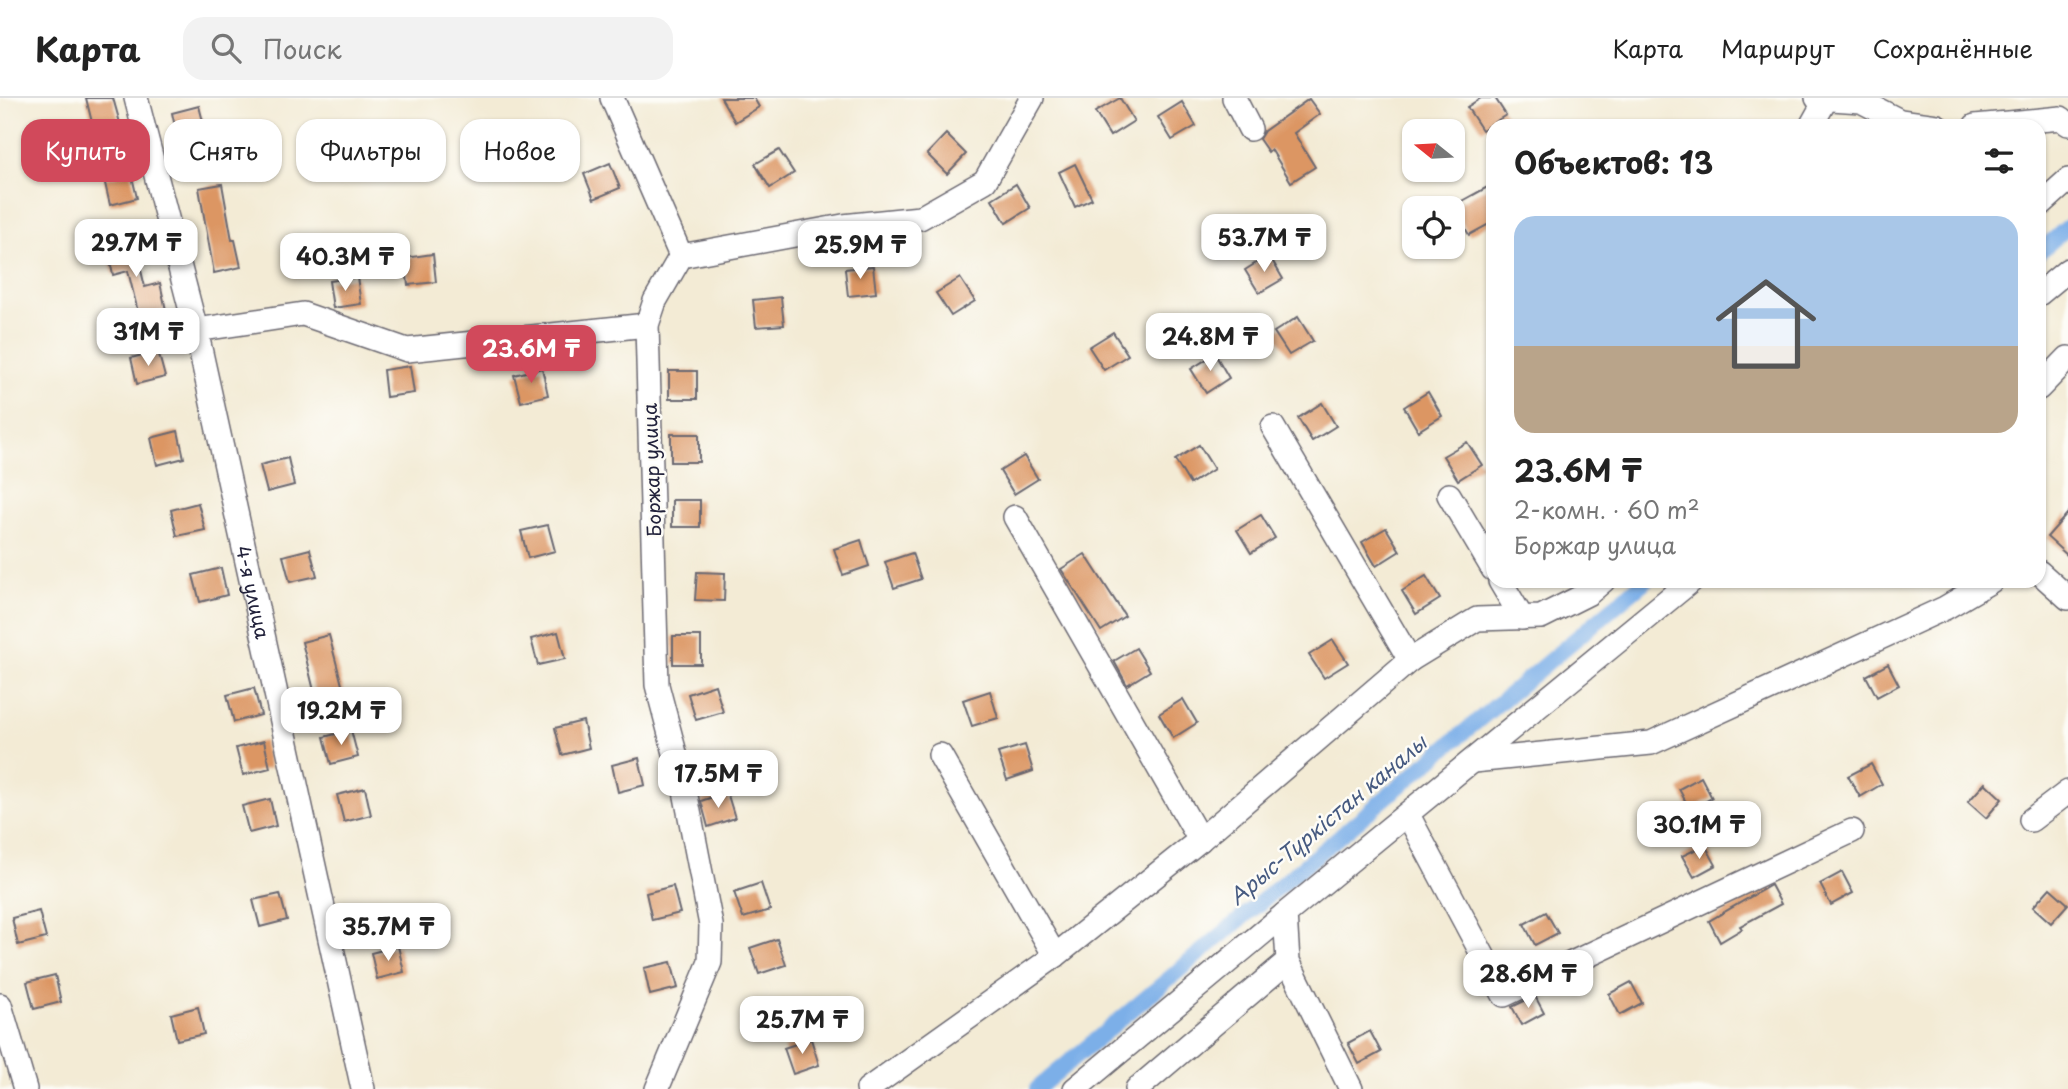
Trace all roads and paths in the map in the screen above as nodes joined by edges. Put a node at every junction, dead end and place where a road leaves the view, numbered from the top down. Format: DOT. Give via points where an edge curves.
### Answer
graph roads {
  1 [pos="136,98"];
  2 [pos="612,98"];
  3 [pos="1032,98"];
  4 [pos="1234,98"];
  5 [pos="1821,99"];
  6 [pos="1860,99"];
  7 [pos="1814,119"];
  8 [pos="1896,119"];
  9 [pos="2046,119"];
  10 [pos="2068,124"];
  11 [pos="1250,129"];
  12 [pos="2068,180"];
  13 [pos="2046,200"];
  14 [pos="681,256"];
  15 [pos="2068,270"];
  16 [pos="2046,288"];
  17 [pos="647,325"];
  18 [pos="196,330"];
  19 [pos="2068,358"];
  20 [pos="2046,381"];
  21 [pos="1273,427"];
  22 [pos="1449,495"];
  23 [pos="1015,517"];
  24 [pos="1486,557"];
  25 [pos="2046,578"];
  26 [pos="1504,588"];
  27 [pos="1595,588"];
  28 [pos="1683,588"];
  29 [pos="1979,588"];
  30 [pos="2068,598"];
  31 [pos="1522,618"];
  32 [pos="1410,660"];
  33 [pos="940,755"];
  34 [pos="1473,761"];
  35 [pos="2068,792"];
  36 [pos="1408,815"];
  37 [pos="2031,820"];
  38 [pos="1852,831"];
  39 [pos="1200,840"];
  40 [pos="1285,914"];
  41 [pos="1055,956"];
  42 [pos="1288,961"];
  43 [pos="0,1005"];
  44 [pos="25,1089"];
  45 [pos="363,1089"];
  46 [pos="657,1089"];
  47 [pos="868,1089"];
  48 [pos="1075,1089"];
  49 [pos="1136,1089"];
  50 [pos="1351,1089"];
  1 -- 18 [label="street, 4-я улица"];
  2 -- 14 [label="street"];
  3 -- 14 [label="street" via="985,181 920,218 843,226"];
  4 -- 11 [label="street"];
  5 -- 6 [label="street"];
  5 -- 7 [label="street"];
  6 -- 8 [label="street"];
  9 -- 10 [label="street" via="2061,118"];
  12 -- 13 [label="street"];
  14 -- 17 [label="street, Боржар улица"];
  15 -- 16 [label="street"];
  17 -- 18 [label="street" via="407,350 303,314"];
  17 -- 46 [label="street, Боржар улица" via="657,685 711,925 710,962"];
  18 -- 45 [label="street, 4-я улица"];
  19 -- 20 [label="street"];
  21 -- 32 [label="street"];
  22 -- 24 [label="street"];
  23 -- 39 [label="street"];
  25 -- 30 [label="street"];
  26 -- 31 [label="street"];
  27 -- 31 [label="street" via="1541,617"];
  28 -- 34 [label="street"];
  29 -- 34 [label="street" via="1945,608 1651,743"];
  31 -- 32 [label="street" via="1477,619"];
  32 -- 39 [label="street"];
  33 -- 41 [label="street"];
  34 -- 36 [label="street"];
  35 -- 37 [label="street"];
  36 -- 38 [label="street" via="1504,995"];
  36 -- 40 [label="street"];
  39 -- 41 [label="street"];
  40 -- 42 [label="street"];
  40 -- 48 [label="street"];
  41 -- 47 [label="street"];
  42 -- 49 [label="street"];
  42 -- 50 [label="street"];
  43 -- 44 [label="street"];
}
